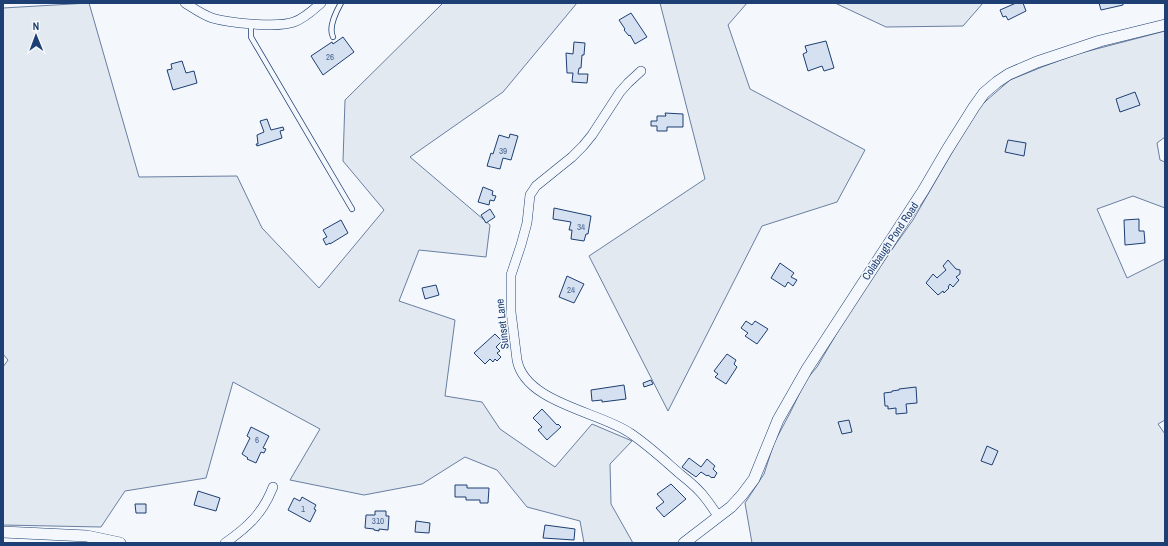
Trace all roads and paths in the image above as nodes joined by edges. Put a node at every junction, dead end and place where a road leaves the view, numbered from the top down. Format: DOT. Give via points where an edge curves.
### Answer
graph roads {
  1 [pos="185,3"];
  2 [pos="322,3"];
  3 [pos="341,3"];
  4 [pos="251,23"];
  5 [pos="1165,25"];
  6 [pos="333,37"];
  7 [pos="641,71"];
  8 [pos="352,209"];
  9 [pos="274,487"];
  10 [pos="718,516"];
  11 [pos="3,532"];
  12 [pos="120,543"];
  13 [pos="225,543"];
  14 [pos="684,543"];
  1 -- 4 [label="street" via="211,18"];
  2 -- 4 [label="street" via="302,19 292,22"];
  3 -- 6 [label="lane" via="332,24"];
  4 -- 8 [label="lane" via="251,37"];
  5 -- 10 [label="street, Colabaugh Pond Road" via="1100,41 1037,62 1009,74 984,93 803,375 778,420 754,480 731,507"];
  7 -- 10 [label="street, Sunset Lane" via="620,92 583,146 536,186 530,195 522,245 511,275 511,312 517,360 527,380 546,395 621,428 643,443 688,481"];
  9 -- 13 [label="street" via="261,511 250,524"];
  10 -- 14 [label="street, Colabaugh Pond Road"];
  11 -- 12 [label="street" via="87,536"];
}
